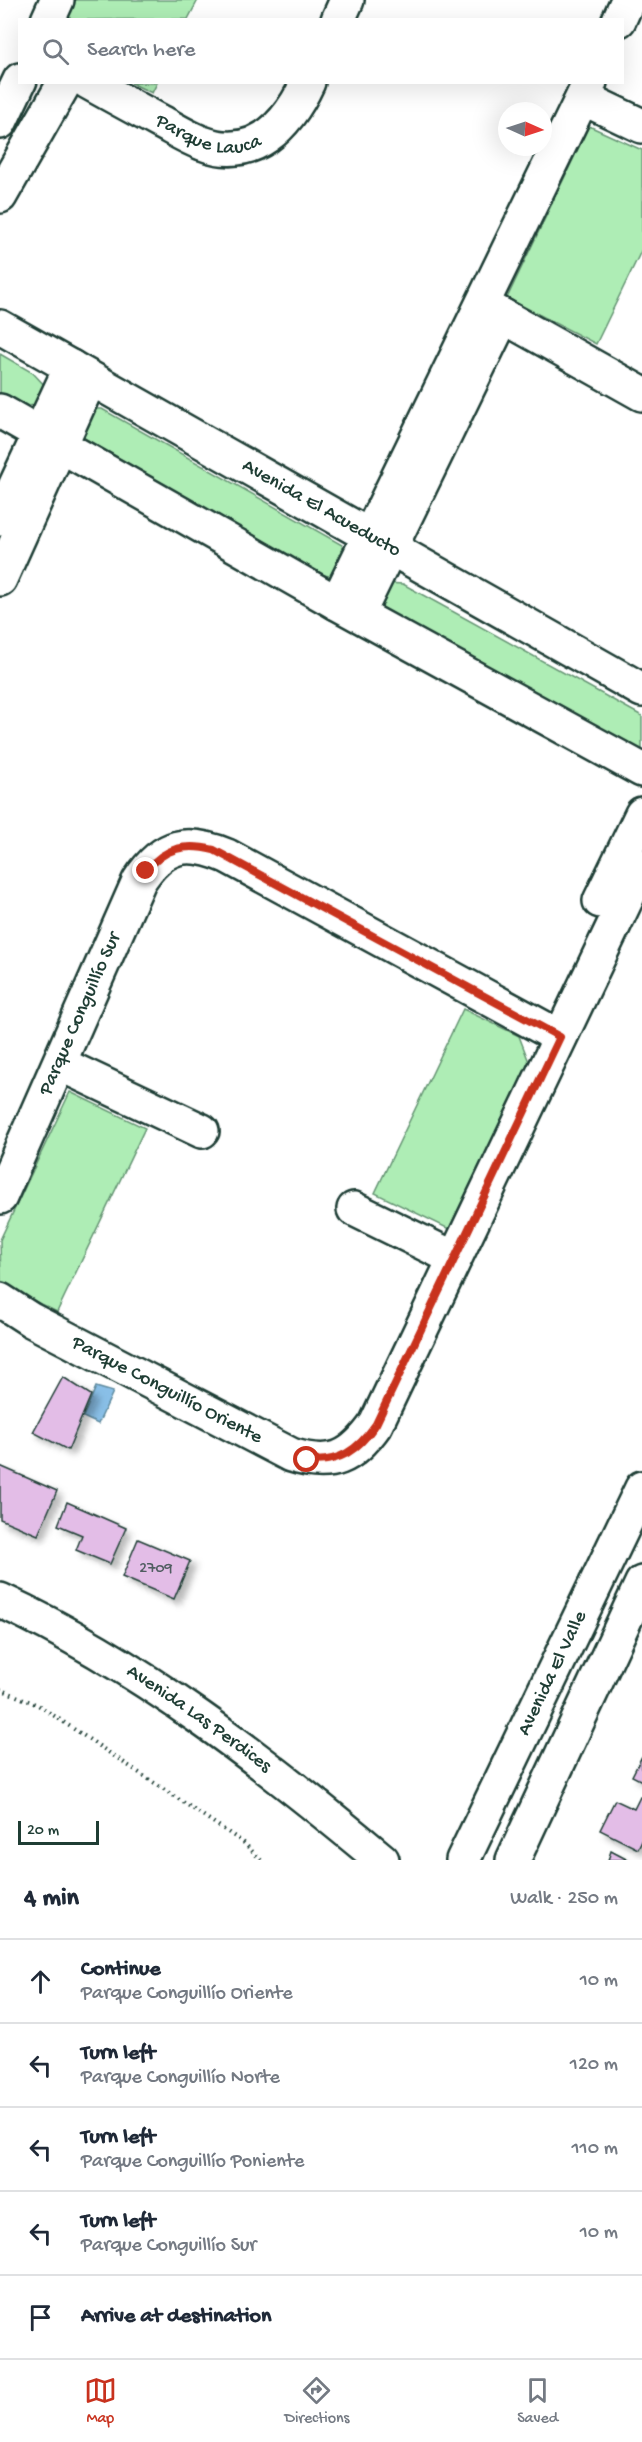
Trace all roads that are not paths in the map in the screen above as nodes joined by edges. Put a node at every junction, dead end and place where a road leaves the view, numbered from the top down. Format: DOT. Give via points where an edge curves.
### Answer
graph roads {
  1 [pos="57,0"];
  2 [pos="347,0"];
  3 [pos="628,0"];
  4 [pos="49,18"];
  5 [pos="339,18"];
  6 [pos="620,18"];
  7 [pos="18,84"];
  8 [pos="64,84"];
  9 [pos="92,84"];
  10 [pos="307,84"];
  11 [pos="587,90"];
  12 [pos="0,122"];
  13 [pos="642,126"];
  14 [pos="0,196"];
  15 [pos="493,311"];
  16 [pos="0,327"];
  17 [pos="81,373"];
  18 [pos="642,394"];
  19 [pos="0,411"];
  20 [pos="50,439"];
  21 [pos="0,519"];
  22 [pos="379,541"];
  23 [pos="0,579"];
  24 [pos="348,608"];
  25 [pos="642,690"];
  26 [pos="642,770"];
  27 [pos="642,814"];
  28 [pos="642,866"];
  29 [pos="550,1032"];
  30 [pos="60,1064"];
  31 [pos="202,1131"];
  32 [pos="0,1197"];
  33 [pos="354,1209"];
  34 [pos="454,1258"];
  35 [pos="0,1300"];
  36 [pos="642,1488"];
  37 [pos="642,1583"];
  38 [pos="0,1600"];
  39 [pos="527,1844"];
  40 [pos="382,1860"];
  41 [pos="463,1860"];
  42 [pos="513,1860"];
  1 -- 4 [label="street"];
  2 -- 5 [label="street"];
  3 -- 6 [label="street"];
  7 -- 12 [label="street"];
  8 -- 14 [label="street"];
  9 -- 10 [label="street, Parque Lauca" via="202,143 231,148 271,136 288,118"];
  11 -- 13 [label="street"];
  11 -- 15 [label="street"];
  15 -- 18 [label="street"];
  15 -- 22 [label="street"];
  16 -- 17 [label="street, Avenida El Acueducto"];
  17 -- 20 [label="street"];
  17 -- 22 [label="street, Avenida El Acueducto"];
  19 -- 20 [label="street"];
  20 -- 21 [label="street"];
  20 -- 23 [label="street"];
  20 -- 24 [label="street"];
  22 -- 24 [label="street"];
  22 -- 25 [label="street, Avenida El Acueducto"];
  24 -- 26 [label="street"];
  27 -- 29 [label="street"];
  28 -- 29 [label="street"];
  29 -- 30 [label="street, Parque Conguillío Sur" via="227,856 203,848 180,847 169,850 153,863 139,881"];
  29 -- 34 [label="street"];
  30 -- 31 [label="street"];
  30 -- 32 [label="street, Parque Conguillío Sur"];
  33 -- 34 [label="street"];
  34 -- 35 [label="street, Parque Conguillío Oriente" via="376,1424 361,1444 340,1458 318,1461 291,1455 31,1320"];
  36 -- 41 [label="street, Avenida El Valle"];
  37 -- 39 [label="street"];
  38 -- 40 [label="street, Avenida Las Perdices" via="154,1687 278,1777"];
  39 -- 42 [label="street"];
}
